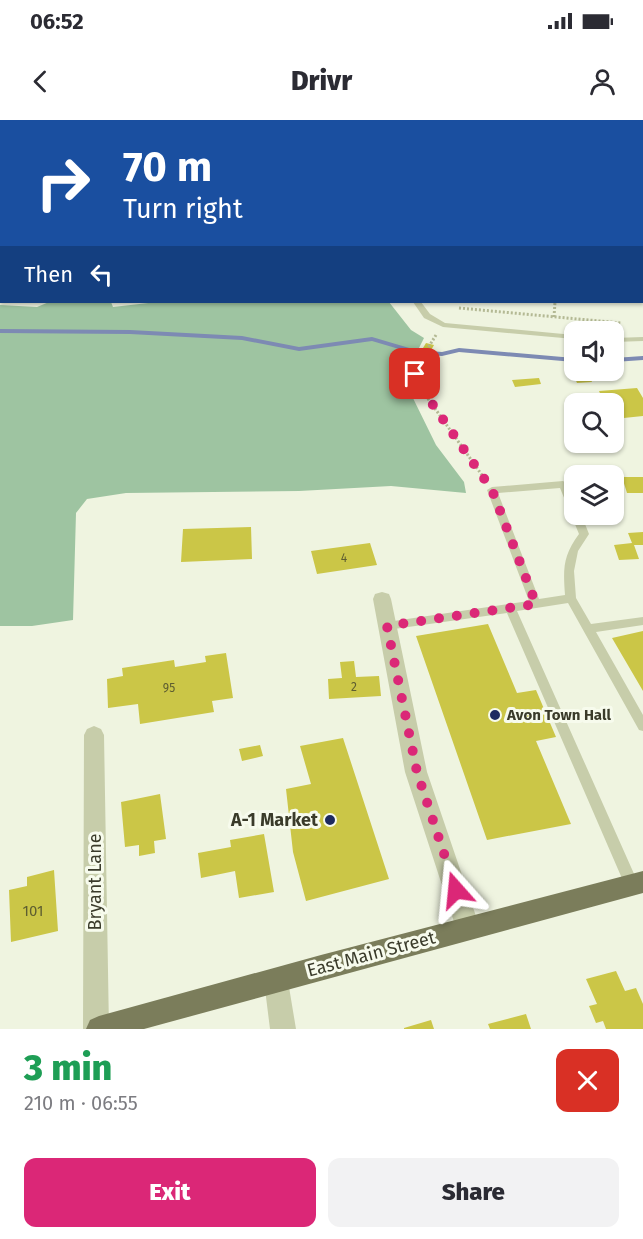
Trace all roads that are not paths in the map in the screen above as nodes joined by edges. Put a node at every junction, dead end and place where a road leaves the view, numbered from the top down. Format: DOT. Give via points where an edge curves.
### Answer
graph roads {
  1 [pos="418,303"];
  2 [pos="564,336"];
  3 [pos="643,339"];
  4 [pos="624,340"];
  5 [pos="564,486"];
  6 [pos="580,525"];
  7 [pos="571,598"];
  8 [pos="382,599"];
  9 [pos="536,604"];
  10 [pos="510,608"];
  11 [pos="643,621"];
  12 [pos="387,626"];
  13 [pos="588,629"];
  14 [pos="643,726"];
  15 [pos="94,735"];
  16 [pos="637,883"];
  17 [pos="468,928"];
  18 [pos="276,981"];
  19 [pos="98,1029"];
  20 [pos="283,1029"];
  1 -- 2 [label="lane" via="427,316 443,325"];
  3 -- 4 [label="lane"];
  5 -- 9 [label="lane" via="492,490"];
  6 -- 7 [label="lane" via="584,534 572,550 567,566"];
  7 -- 9 [label="lane"];
  7 -- 13 [label="lane"];
  8 -- 12 [label="street"];
  9 -- 10 [label="lane"];
  10 -- 12 [label="lane"];
  10 -- 16 [label="lane"];
  11 -- 13 [label="lane"];
  12 -- 17 [label="street" via="417,772"];
  13 -- 14 [label="lane"];
  15 -- 19 [label="street, Bryant Lane"];
  16 -- 17 [label="main road, East Main Street"];
  17 -- 18 [label="main road, East Main Street"];
  18 -- 19 [label="main road, East Main Street"];
  18 -- 20 [label="street"];
}
